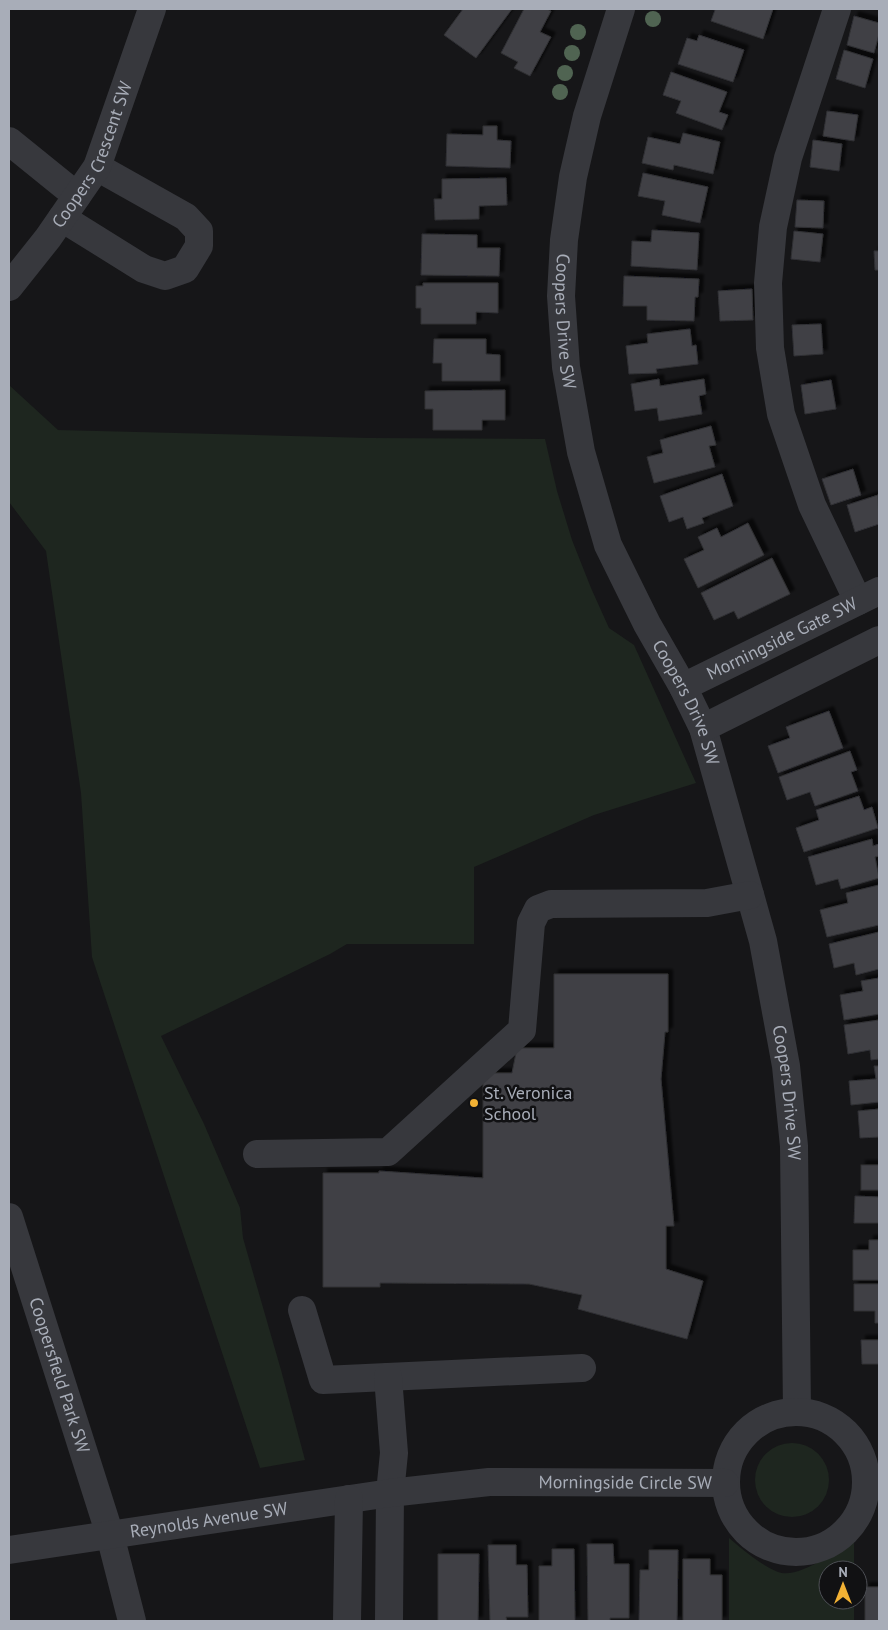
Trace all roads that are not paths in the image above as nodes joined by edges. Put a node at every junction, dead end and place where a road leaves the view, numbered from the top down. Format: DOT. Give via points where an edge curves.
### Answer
graph roads {
  1 [pos="152,9"];
  2 [pos="621,9"];
  3 [pos="837,9"];
  4 [pos="9,141"];
  5 [pos="97,167"];
  6 [pos="77,196"];
  7 [pos="62,218"];
  8 [pos="9,287"];
  9 [pos="868,596"];
  10 [pos="879,640"];
  11 [pos="683,687"];
  12 [pos="703,728"];
  13 [pos="750,895"];
  14 [pos="257,1154"];
  15 [pos="9,1217"];
  16 [pos="302,1310"];
  17 [pos="582,1368"];
  18 [pos="388,1377"];
  19 [pos="797,1412"];
  20 [pos="725,1482"];
  21 [pos="873,1484"];
  22 [pos="399,1491"];
  23 [pos="349,1499"];
  24 [pos="110,1535"];
  25 [pos="9,1550"];
  26 [pos="132,1621"];
  27 [pos="347,1621"];
  28 [pos="389,1621"];
  1 -- 5 [label="street, Coopers Crescent SW"];
  2 -- 11 [label="street, Coopers Drive SW" via="587,116 573,177 564,240 561,296 566,367 582,452 608,545"];
  3 -- 9 [label="street" via="788,158 773,228 768,283 770,348 781,414 812,506"];
  4 -- 6 [label="street"];
  5 -- 6 [label="street, Coopers Crescent SW"];
  5 -- 7 [label="street" via="186,217 198,230 199,246 186,268 165,276 144,269"];
  6 -- 7 [label="street, Coopers Crescent SW"];
  7 -- 8 [label="street, Coopers Crescent SW"];
  9 -- 11 [label="street, Morningside Gate SW"];
  10 -- 12 [label="street"];
  11 -- 12 [label="street, Coopers Drive SW"];
  12 -- 13 [label="street, Coopers Drive SW"];
  13 -- 14 [label="street" via="707,903 551,904 538,909 531,923 522,1030 388,1152"];
  13 -- 19 [label="street, Coopers Drive SW" via="763,942 786,1066 794,1146"];
  15 -- 24 [label="street, Coopersfield Park SW"];
  16 -- 18 [label="street" via="323,1380"];
  17 -- 18 [label="street"];
  18 -- 22 [label="street"];
  19 -- 20 [label="street, Morningside Circle SW" via="761,1420 746,1432 735,1447"];
  19 -- 21 [label="street, Morningside Circle SW" via="818,1415 838,1426 854,1442"];
  20 -- 21 [label="street" via="730,1507 743,1528 763,1544 787,1551 810,1550 832,1542 850,1527"];
  20 -- 22 [label="street, Morningside Circle SW" via="489,1482"];
  22 -- 23 [label="street, Reynolds Avenue SW"];
  22 -- 28 [label="street"];
  23 -- 24 [label="street, Reynolds Avenue SW"];
  23 -- 27 [label="street"];
  24 -- 25 [label="street, Reynolds Avenue SW"];
  24 -- 26 [label="street, Coopersfield Park SW"];
}
